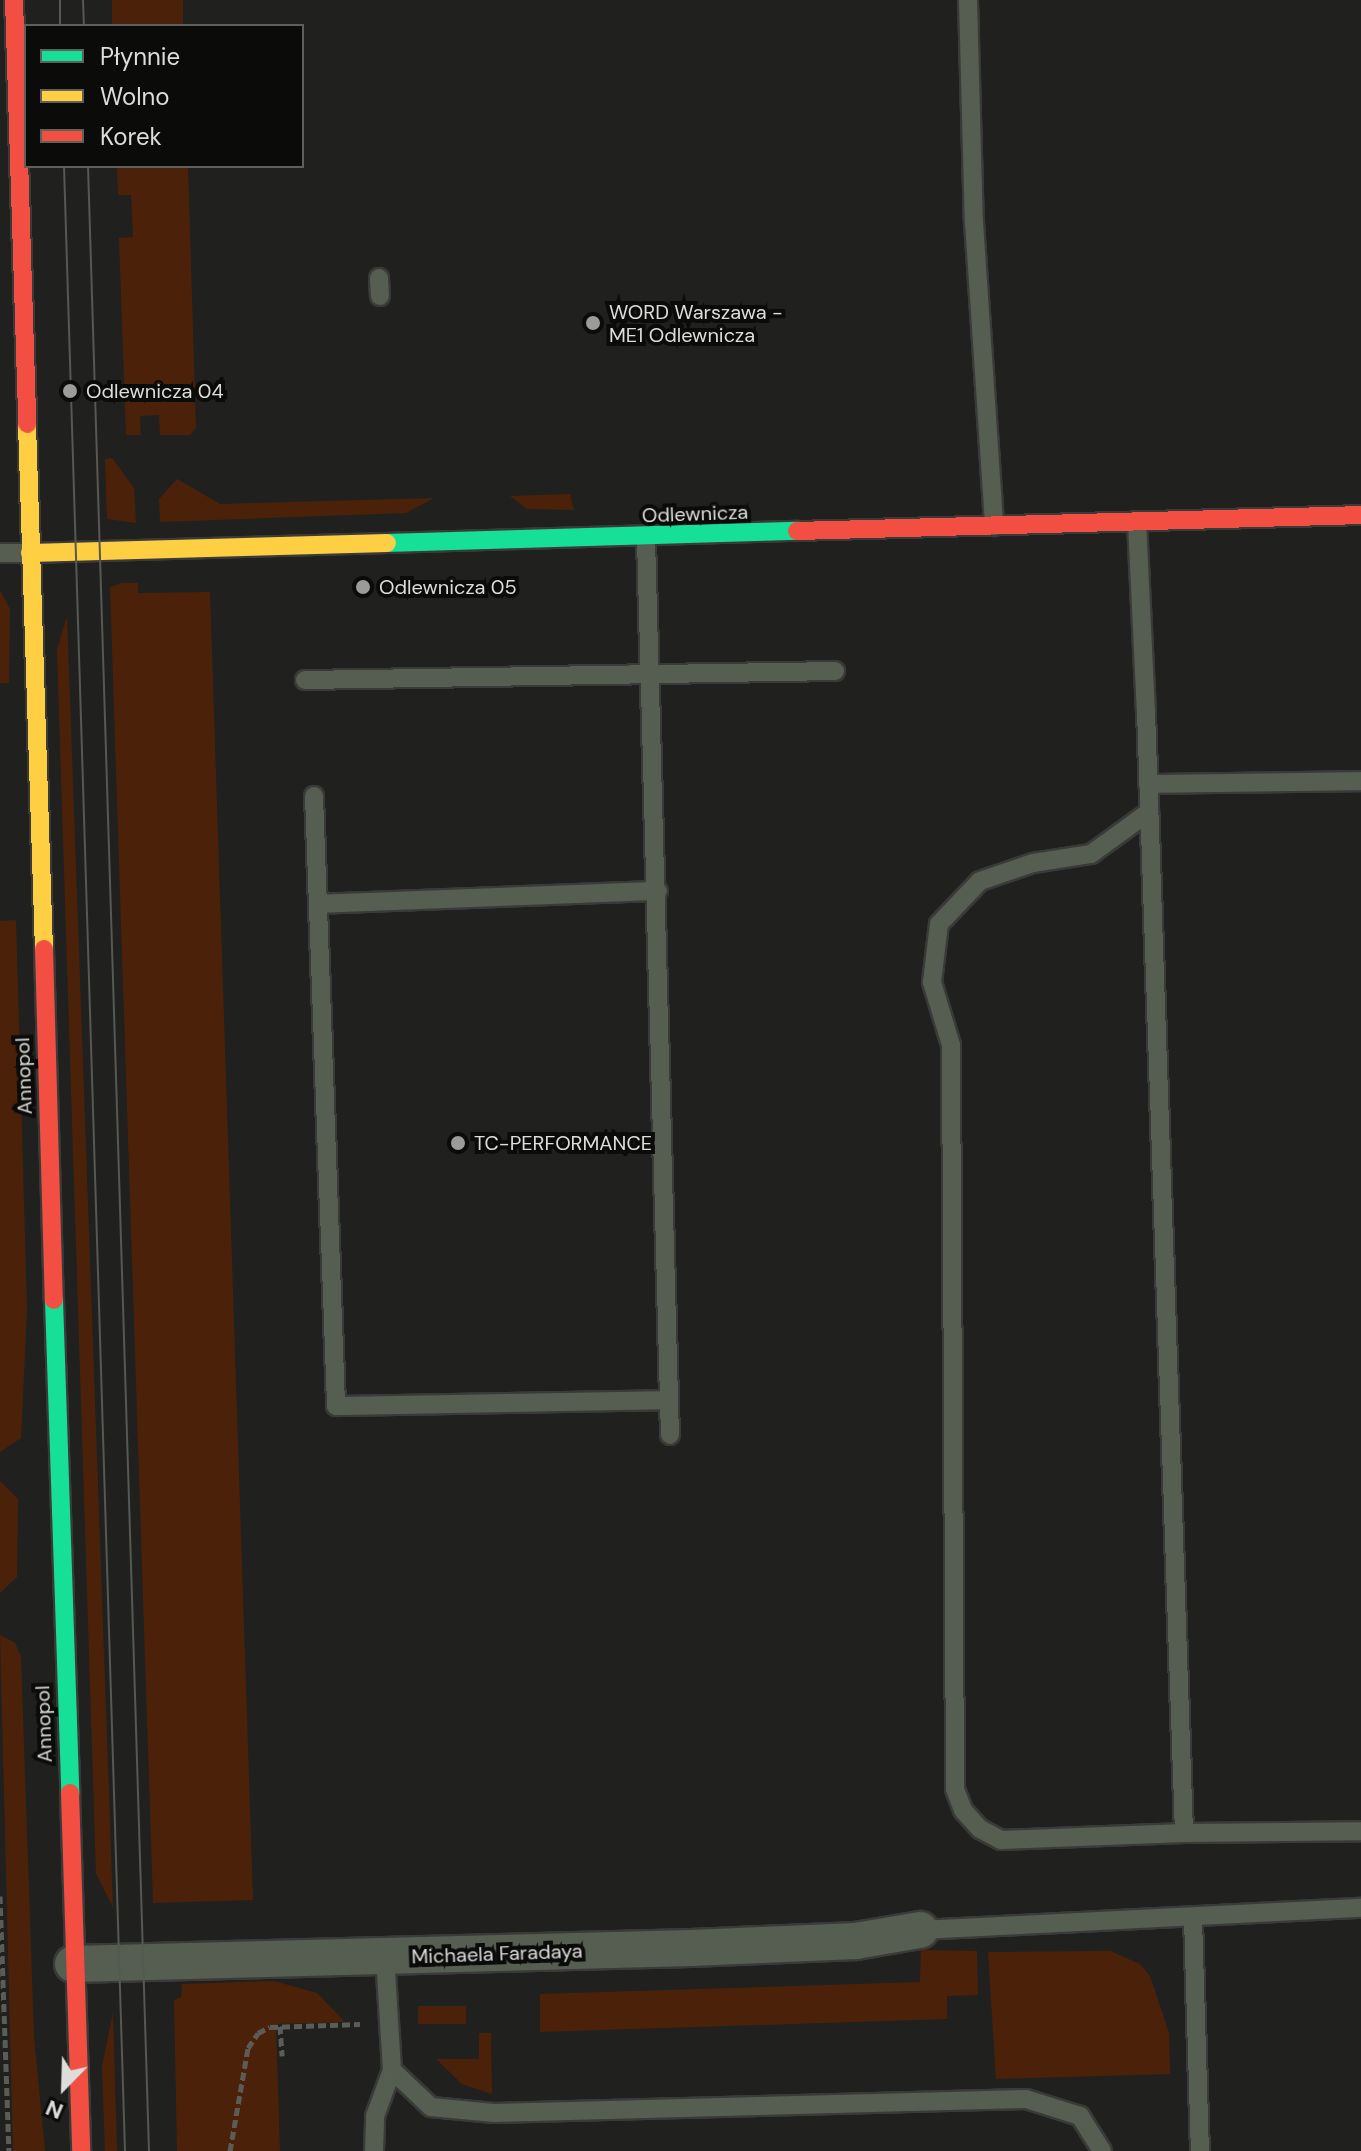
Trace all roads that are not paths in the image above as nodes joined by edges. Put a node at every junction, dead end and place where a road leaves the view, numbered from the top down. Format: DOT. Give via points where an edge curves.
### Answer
graph roads {
  1 [pos="14,0"];
  2 [pos="968,0"];
  3 [pos="1361,515"];
  4 [pos="1137,522"];
  5 [pos="994,526"];
  6 [pos="646,538"];
  7 [pos="0,553"];
  8 [pos="30,553"];
  9 [pos="835,671"];
  10 [pos="651,674"];
  11 [pos="305,680"];
  12 [pos="1361,781"];
  13 [pos="1148,784"];
  14 [pos="314,796"];
  15 [pos="1149,812"];
  16 [pos="658,891"];
  17 [pos="318,904"];
  18 [pos="666,1400"];
  19 [pos="670,1435"];
  20 [pos="1361,1831"];
  21 [pos="1184,1833"];
  22 [pos="1361,1908"];
  23 [pos="1193,1918"];
  24 [pos="920,1930"];
  25 [pos="385,1957"];
  26 [pos="73,1964"];
  27 [pos="392,2070"];
  28 [pos="81,2151"];
  29 [pos="374,2151"];
  30 [pos="1102,2151"];
  31 [pos="1200,2151"];
  1 -- 8 [label="street, Annopol"];
  2 -- 5 [label="lane" via="974,222"];
  3 -- 4 [label="street, Odlewnicza"];
  4 -- 5 [label="street, Odlewnicza"];
  4 -- 13 [label="lane"];
  5 -- 6 [label="street, Odlewnicza"];
  6 -- 8 [label="street, Odlewnicza"];
  6 -- 10 [label="lane"];
  7 -- 8 [label="lane"];
  8 -- 26 [label="street, Annopol"];
  9 -- 10 [label="lane"];
  10 -- 11 [label="lane"];
  10 -- 16 [label="lane"];
  12 -- 13 [label="lane"];
  13 -- 15 [label="lane"];
  14 -- 17 [label="lane"];
  15 -- 21 [label="lane"];
  15 -- 21 [label="lane" via="1091,854 1033,863 980,881 939,924 932,982 951,1045 955,1789 963,1810 980,1829 1001,1840"];
  16 -- 17 [label="lane"];
  16 -- 18 [label="lane"];
  17 -- 18 [label="lane" via="336,1406"];
  18 -- 19 [label="lane"];
  20 -- 21 [label="lane"];
  22 -- 23 [label="lane"];
  23 -- 24 [label="lane"];
  23 -- 31 [label="lane"];
  24 -- 25 [label="street, Michaela Faradaya" via="856,1941"];
  25 -- 26 [label="street, Michaela Faradaya"];
  25 -- 27 [label="lane"];
  26 -- 28 [label="street, Annopol"];
  27 -- 29 [label="lane" via="375,2116"];
  27 -- 30 [label="lane" via="431,2107 494,2113 1026,2099 1080,2116"];
}
